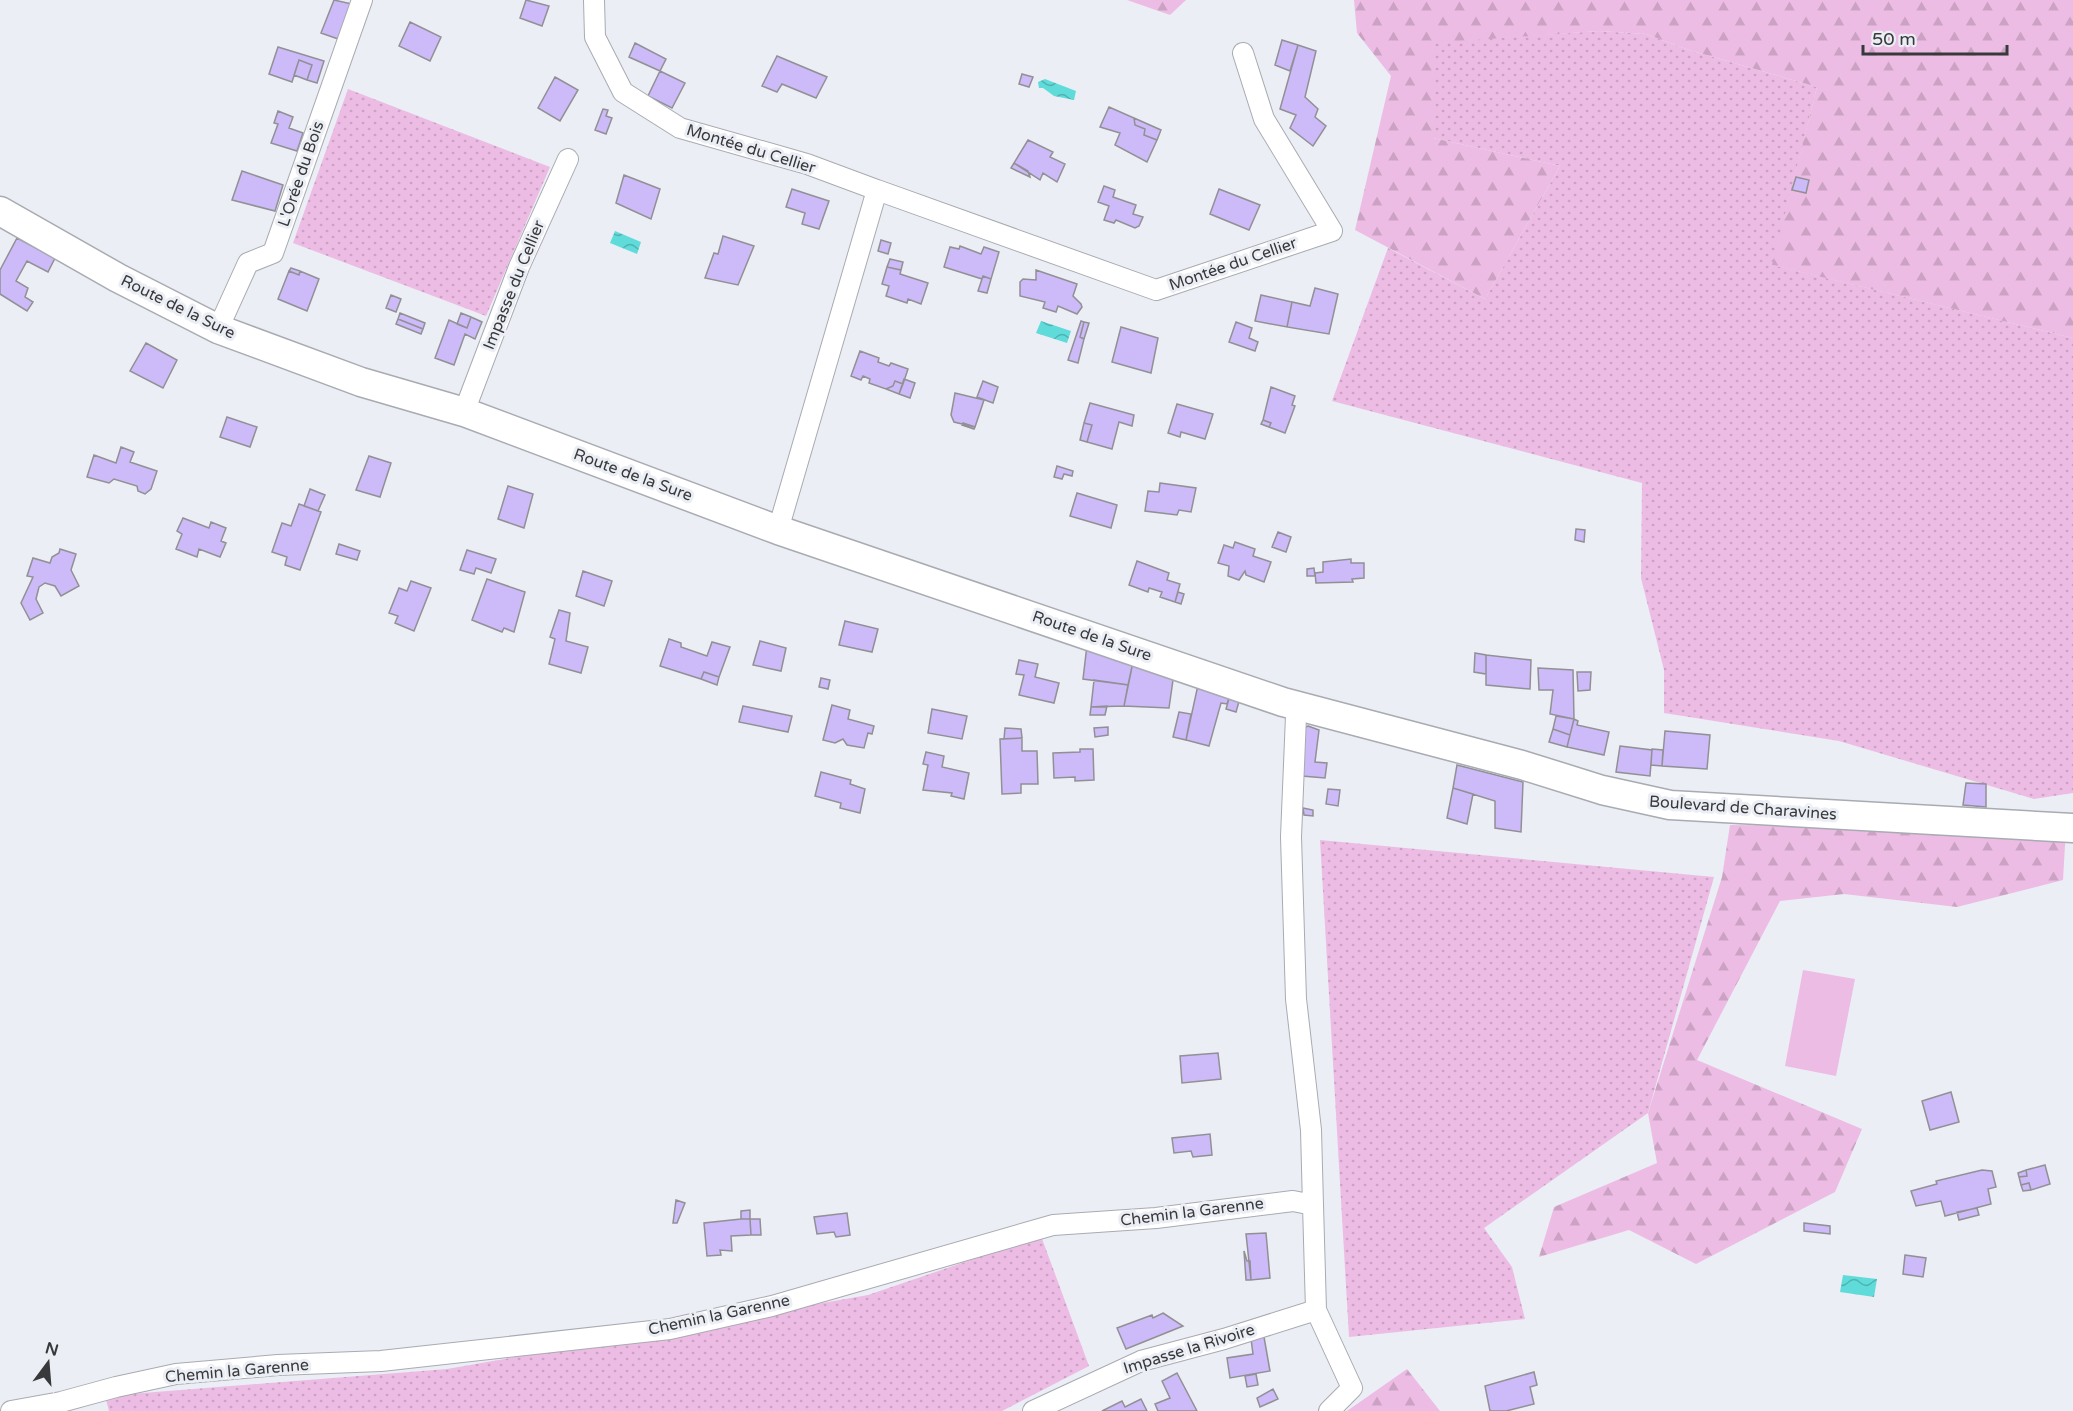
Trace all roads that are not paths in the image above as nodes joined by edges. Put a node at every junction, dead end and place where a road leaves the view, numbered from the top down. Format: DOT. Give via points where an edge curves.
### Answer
graph roads {
  1 [pos="362,0"];
  2 [pos="594,0"];
  3 [pos="1243,53"];
  4 [pos="568,159"];
  5 [pos="877,190"];
  6 [pos="0,211"];
  7 [pos="218,329"];
  8 [pos="464,412"];
  9 [pos="778,530"];
  10 [pos="1291,703"];
  11 [pos="2073,828"];
  12 [pos="1313,1205"];
  13 [pos="1316,1310"];
  14 [pos="11,1411"];
  15 [pos="1033,1411"];
  16 [pos="1329,1411"];
  1 -- 7 [label="street, L'Orée du Bois" via="273,253 248,263"];
  2 -- 5 [label="street, Montée du Cellier" via="595,38 622,92 680,128 807,164"];
  3 -- 5 [label="street, Montée du Cellier" via="1264,119 1332,231 1156,290"];
  4 -- 8 [label="street, Impasse du Cellier" via="519,267"];
  5 -- 9 [label="street"];
  6 -- 7 [label="main road, Route de la Sure"];
  7 -- 8 [label="main road, Route de la Sure" via="361,382"];
  8 -- 9 [label="main road, Route de la Sure"];
  9 -- 10 [label="main road, Route de la Sure"];
  10 -- 11 [label="main road, Boulevard de Charavines" via="1602,790 1670,805"];
  10 -- 12 [label="street" via="1296,716 1291,849 1296,999 1311,1130"];
  12 -- 13 [label="street"];
  12 -- 14 [label="street, Chemin la Garenne" via="1293,1200 1156,1218 1053,1226 772,1306 670,1329 381,1361 176,1374"];
  13 -- 15 [label="street, Impasse la Rivoire" via="1142,1361"];
  13 -- 16 [label="street" via="1352,1388"];
}
